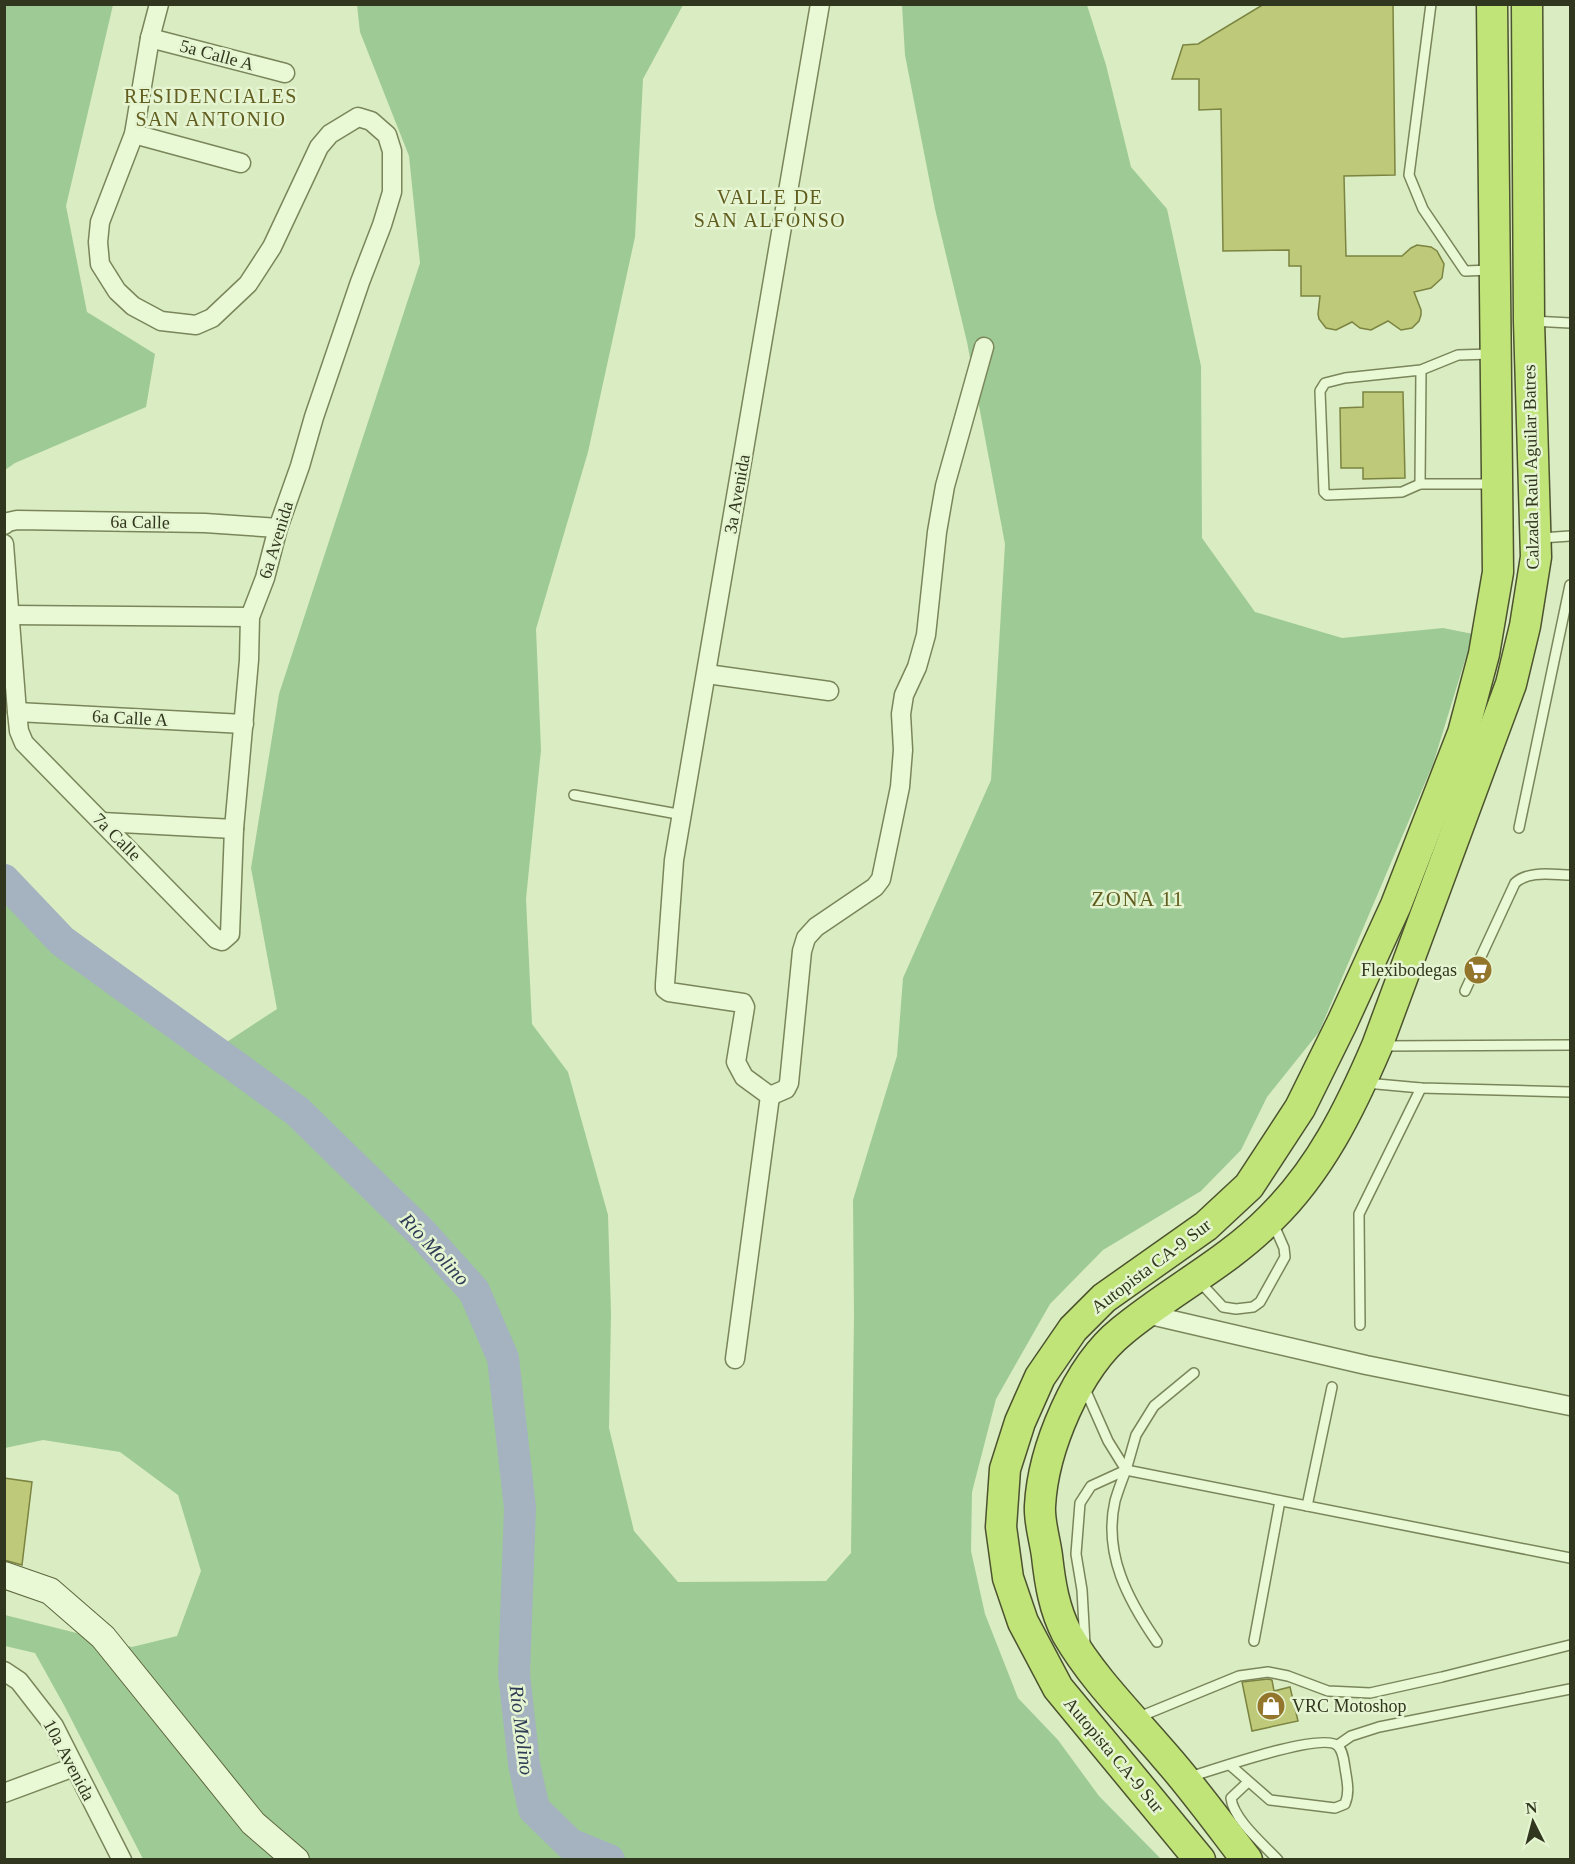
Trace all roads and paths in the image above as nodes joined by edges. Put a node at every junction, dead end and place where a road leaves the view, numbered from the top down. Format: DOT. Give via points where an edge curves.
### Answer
graph roads {
  1 [pos="159,4"];
  2 [pos="820,4"];
  3 [pos="1431,4"];
  4 [pos="1492,4"];
  5 [pos="1527,4"];
  6 [pos="150,38"];
  7 [pos="285,73"];
  8 [pos="134,134"];
  9 [pos="241,163"];
  10 [pos="1496,270"];
  11 [pos="1529,321"];
  12 [pos="1570,323"];
  13 [pos="984,347"];
  14 [pos="1496,354"];
  15 [pos="1421,370"];
  16 [pos="1420,484"];
  17 [pos="1498,484"];
  18 [pos="4,525"];
  19 [pos="278,528"];
  20 [pos="1570,536"];
  21 [pos="1535,538"];
  22 [pos="4,544"];
  23 [pos="1570,585"];
  24 [pos="10,615"];
  25 [pos="250,617"];
  26 [pos="707,674"];
  27 [pos="829,691"];
  28 [pos="16,712"];
  29 [pos="244,723"];
  30 [pos="574,795"];
  31 [pos="682,815"];
  32 [pos="102,822"];
  33 [pos="1519,828"];
  34 [pos="234,829"];
  35 [pos="1570,875"];
  36 [pos="210,932"];
  37 [pos="1465,991"];
  38 [pos="1342,1023"];
  39 [pos="1570,1045"];
  40 [pos="1377,1046"];
  41 [pos="1361,1083"];
  42 [pos="1421,1088"];
  43 [pos="1570,1092"];
  44 [pos="770,1096"];
  45 [pos="1271,1218"];
  46 [pos="1197,1278"];
  47 [pos="1146,1314"];
  48 [pos="1360,1324"];
  49 [pos="735,1359"];
  50 [pos="1194,1373"];
  51 [pos="1082,1381"];
  52 [pos="1332,1387"];
  53 [pos="1570,1406"];
  54 [pos="1126,1470"];
  55 [pos="1281,1501"];
  56 [pos="1307,1506"];
  57 [pos="1570,1558"];
  58 [pos="4,1575"];
  59 [pos="1254,1641"];
  60 [pos="1157,1642"];
  61 [pos="1570,1645"];
  62 [pos="1086,1662"];
  63 [pos="4,1671"];
  64 [pos="1570,1689"];
  65 [pos="1134,1719"];
  66 [pos="1338,1745"];
  67 [pos="1230,1765"];
  68 [pos="74,1767"];
  69 [pos="1185,1779"];
  70 [pos="1248,1782"];
  71 [pos="4,1793"];
  72 [pos="122,1860"];
  73 [pos="296,1860"];
  74 [pos="1200,1860"];
  75 [pos="1247,1860"];
  76 [pos="1278,1860"];
  1 -- 6 [label="street"];
  2 -- 26 [label="street, 3a Avenida"];
  3 -- 10 [label="lane" via="1409,175 1423,208 1465,271"];
  4 -- 10 [label="highway, Calzada Raúl Aguilar Batres"];
  5 -- 11 [label="highway, Calzada Raúl Aguilar Batres"];
  6 -- 7 [label="street, 5a Calle A"];
  6 -- 8 [label="street"];
  8 -- 9 [label="street"];
  8 -- 19 [label="street, 6a Avenida" via="100,222 100,264 117,291 134,306 161,321 196,325 212,318 248,284 272,248 319,147 330,134 358,117 371,121 387,135 392,151 392,192"];
  10 -- 14 [label="highway, Calzada Raúl Aguilar Batres"];
  11 -- 12 [label="lane"];
  11 -- 21 [label="highway, Calzada Raúl Aguilar Batres"];
  13 -- 44 [label="street" via="945,486 926,634 904,695 900,787 881,879 806,938 789,1083 786,1089"];
  14 -- 15 [label="lane" via="1458,355"];
  14 -- 17 [label="highway, Calzada Raúl Aguilar Batres"];
  15 -- 16 [label="lane"];
  15 -- 16 [label="lane" via="1345,378 1325,383 1320,391 1327,495 1402,492"];
  16 -- 17 [label="lane"];
  17 -- 38 [label="highway, Calzada Raúl Aguilar Batres" via="1498,572 1471,706 1396,905"];
  18 -- 19 [label="street, 6a Calle" via="17,520"];
  19 -- 25 [label="street, 6a Avenida"];
  20 -- 21 [label="lane"];
  21 -- 40 [label="highway, Calzada Raúl Aguilar Batres" via="1536,557 1525,626 1510,684"];
  22 -- 24 [label="street"];
  23 -- 33 [label="lane"];
  24 -- 25 [label="street"];
  24 -- 28 [label="street"];
  25 -- 29 [label="street, 6a Avenida"];
  26 -- 27 [label="street"];
  26 -- 31 [label="street, 3a Avenida"];
  28 -- 29 [label="street, 6a Calle A"];
  28 -- 32 [label="street, 7a Calle" via="24,743"];
  29 -- 34 [label="street, 6a Avenida"];
  30 -- 31 [label="lane"];
  31 -- 44 [label="street, 3a Avenida" via="674,860 665,989 743,1003 736,1062 744,1077"];
  32 -- 34 [label="street"];
  32 -- 36 [label="street, 7a Calle"];
  34 -- 36 [label="street, 6a Avenida" via="230,934 222,941"];
  35 -- 37 [label="lane" via="1531,875 1515,883"];
  38 -- 40 [label="highway"];
  38 -- 74 [label="highway, Autopista CA-9 Sur" via="1300,1108 1249,1186 1206,1226 1104,1298 1073,1329 1040,1377 1005,1469 1002,1527 1008,1578 1023,1622 1058,1688"];
  39 -- 40 [label="lane"];
  40 -- 41 [label="highway, Autopista CA-9 Sur"];
  41 -- 42 [label="lane"];
  41 -- 45 [label="highway, Autopista CA-9 Sur" via="1311,1172"];
  42 -- 43 [label="lane"];
  42 -- 48 [label="lane" via="1359,1214"];
  44 -- 49 [label="street"];
  45 -- 46 [label="highway, Autopista CA-9 Sur"];
  45 -- 46 [label="lane" via="1285,1257 1260,1302 1253,1307 1223,1307"];
  46 -- 47 [label="highway, Autopista CA-9 Sur"];
  47 -- 51 [label="highway, Autopista CA-9 Sur" via="1120,1332"];
  47 -- 53 [label="street" via="1366,1365"];
  50 -- 54 [label="lane" via="1154,1406 1136,1436"];
  51 -- 54 [label="lane" via="1096,1417"];
  51 -- 62 [label="highway, Autopista CA-9 Sur" via="1051,1443 1040,1507 1051,1594 1067,1633"];
  52 -- 56 [label="lane"];
  54 -- 55 [label="lane"];
  54 -- 60 [label="lane" via="1115,1501 1111,1534 1116,1568 1136,1611"];
  54 -- 62 [label="lane" via="1091,1486 1080,1503 1076,1554"];
  55 -- 56 [label="lane"];
  55 -- 59 [label="lane"];
  56 -- 57 [label="lane"];
  58 -- 73 [label="main road" via="50,1591 103,1637 253,1823"];
  61 -- 65 [label="lane" via="1370,1692 1328,1691 1268,1672 1239,1676"];
  62 -- 65 [label="highway, Autopista CA-9 Sur"];
  63 -- 68 [label="street, 10a Avenida" via="19,1681 54,1726"];
  64 -- 66 [label="lane" via="1379,1727 1351,1736"];
  65 -- 69 [label="highway, Autopista CA-9 Sur"];
  66 -- 67 [label="lane" via="1327,1741 1296,1745"];
  66 -- 70 [label="lane" via="1349,1795 1345,1804 1335,1808 1270,1800"];
  67 -- 69 [label="lane"];
  67 -- 70 [label="lane"];
  68 -- 71 [label="street"];
  68 -- 72 [label="street, 10a Avenida"];
  69 -- 75 [label="highway, Autopista CA-9 Sur"];
  70 -- 76 [label="lane" via="1231,1798 1231,1803 1240,1820"];
}
